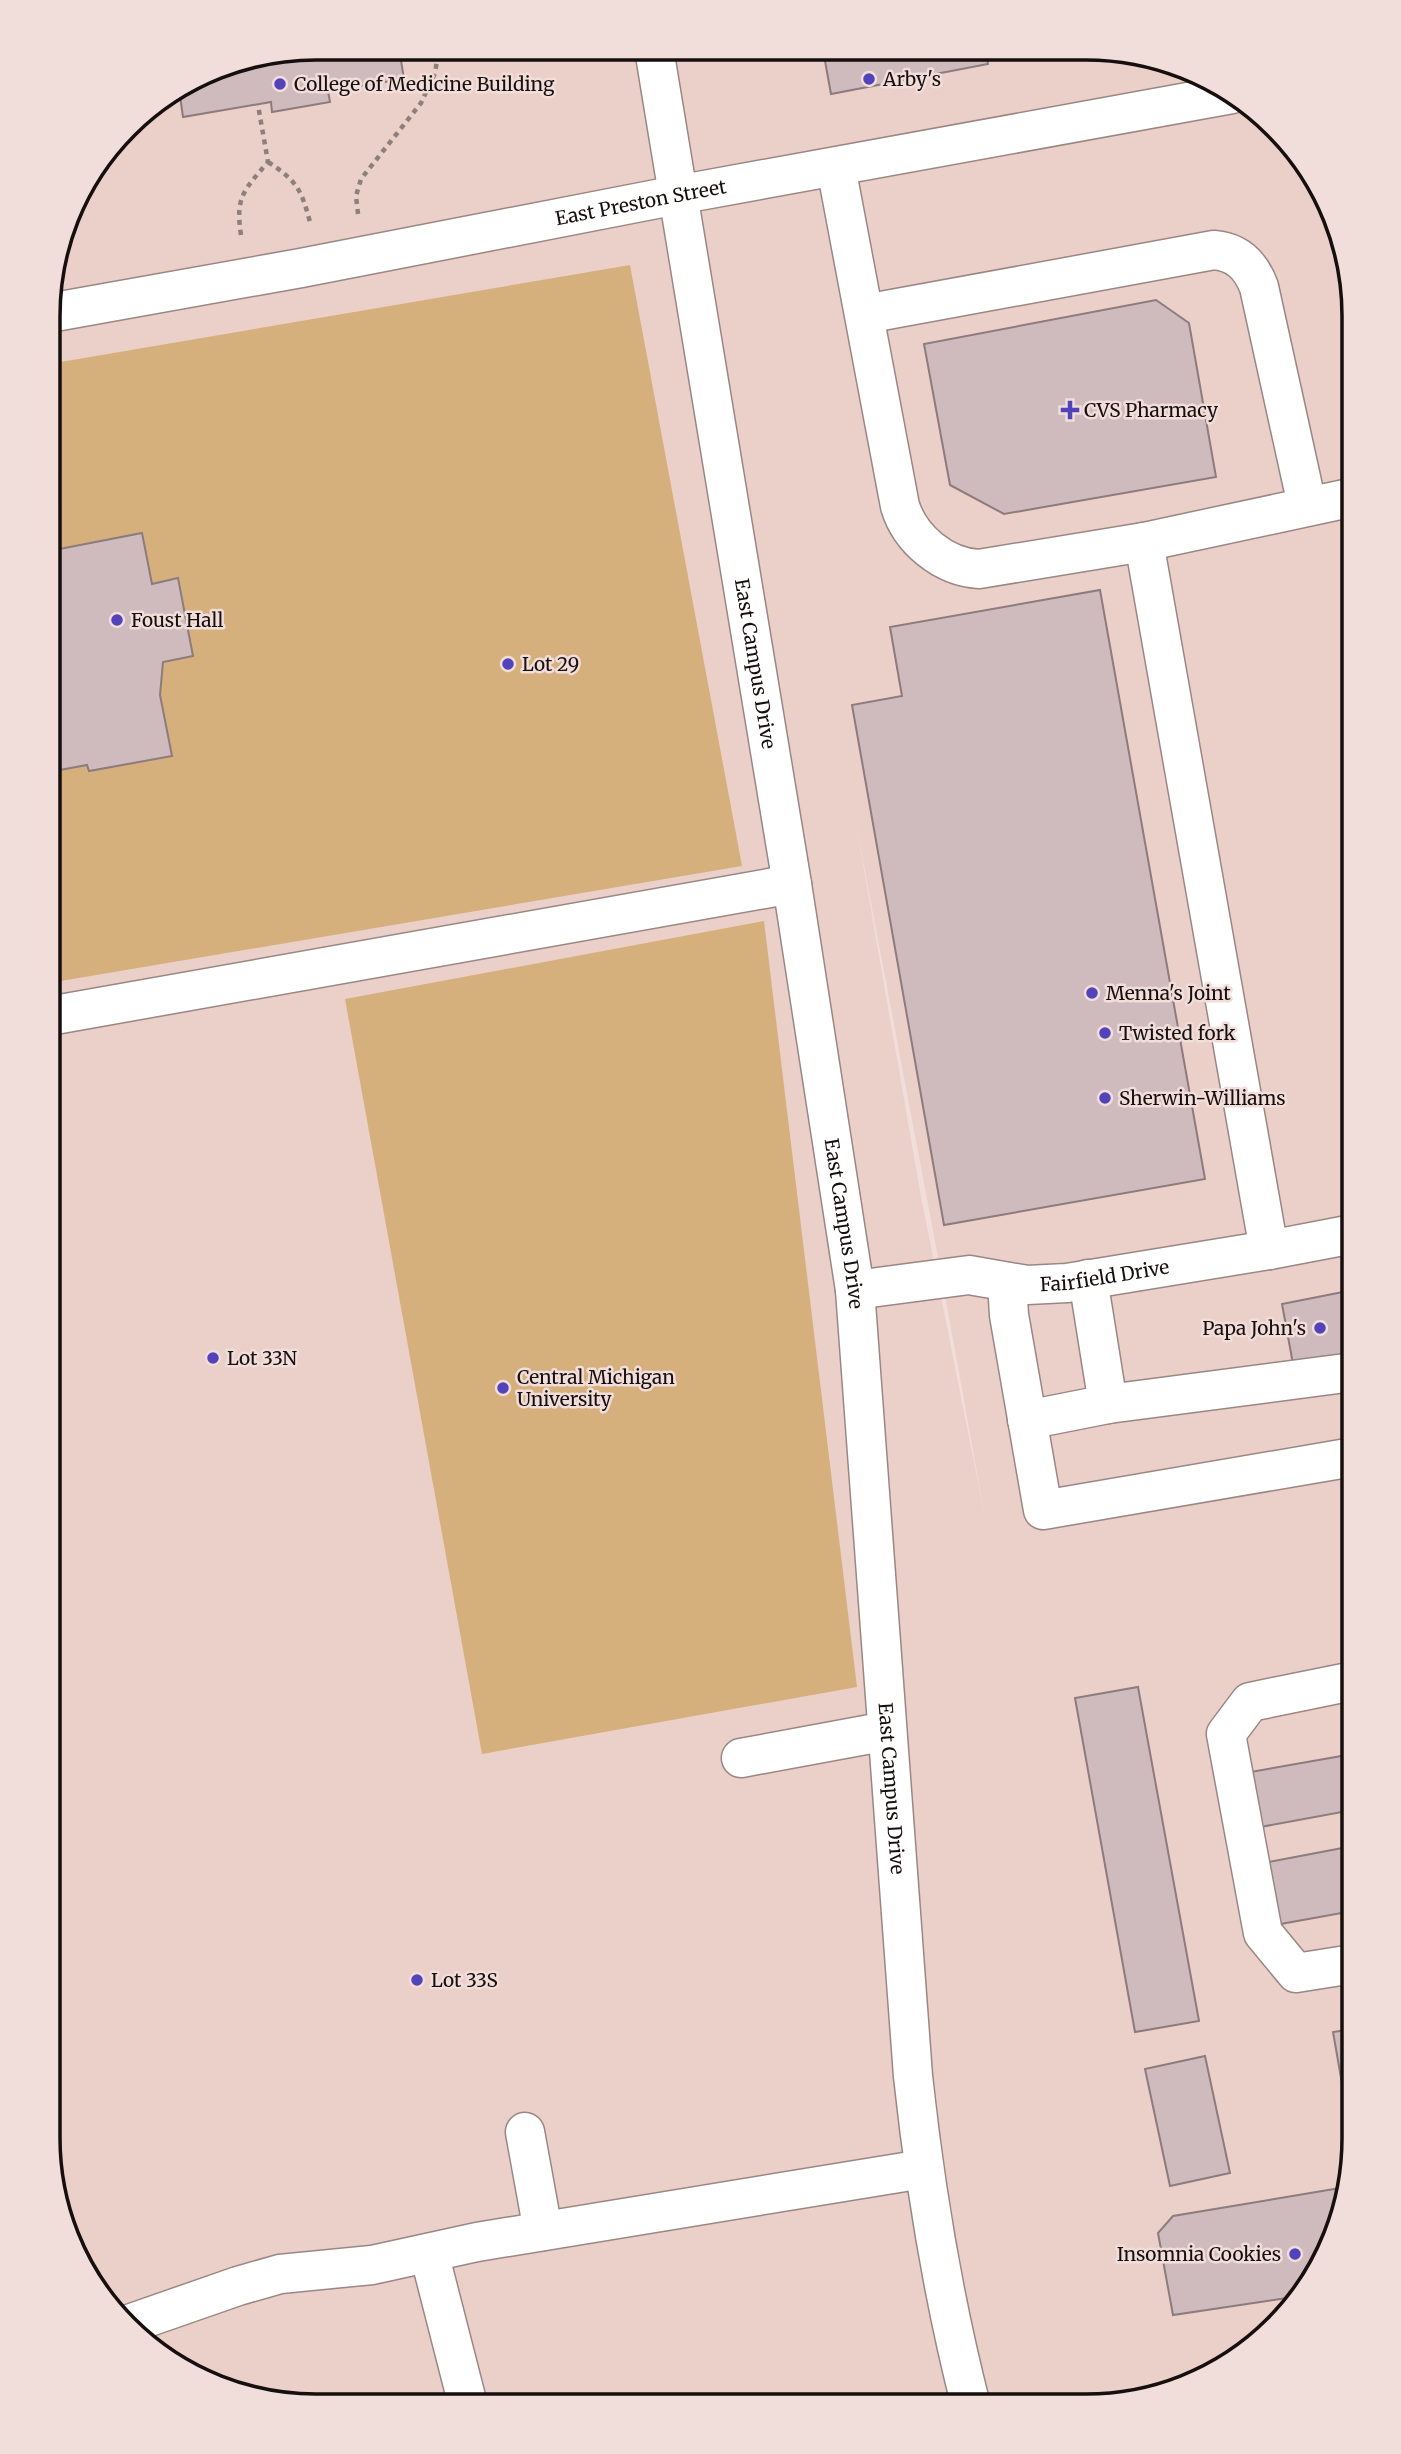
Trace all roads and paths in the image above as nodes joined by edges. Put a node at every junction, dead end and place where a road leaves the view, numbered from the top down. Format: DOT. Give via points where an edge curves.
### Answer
graph roads {
  1 [pos="437,60"];
  2 [pos="656,60"];
  3 [pos="1217,97"];
  4 [pos="258,105"];
  5 [pos="268,162"];
  6 [pos="836,167"];
  7 [pos="677,195"];
  8 [pos="358,214"];
  9 [pos="310,222"];
  10 [pos="241,234"];
  11 [pos="60,311"];
  12 [pos="865,314"];
  13 [pos="1342,499"];
  14 [pos="1307,505"];
  15 [pos="1144,541"];
  16 [pos="792,884"];
  17 [pos="60,1014"];
  18 [pos="1342,1236"];
  19 [pos="1269,1250"];
  20 [pos="1088,1279"];
  21 [pos="1007,1282"];
  22 [pos="855,1290"];
  23 [pos="1342,1373"];
  24 [pos="1108,1404"];
  25 [pos="1027,1420"];
  26 [pos="1342,1459"];
  27 [pos="1342,1683"];
  28 [pos="887,1731"];
  29 [pos="741,1758"];
  30 [pos="1342,1966"];
  31 [pos="525,2132"];
  32 [pos="923,2169"];
  33 [pos="543,2231"];
  34 [pos="429,2253"];
  35 [pos="137,2321"];
  36 [pos="465,2394"];
  37 [pos="968,2394"];
  1 -- 8 [label="path" via="421,103 361,179 356,196"];
  2 -- 7 [label="street, East Campus Drive"];
  3 -- 6 [label="street, East Preston Street"];
  4 -- 5 [label="path"];
  5 -- 9 [label="path" via="302,193"];
  5 -- 10 [label="path" via="243,194 238,213"];
  6 -- 7 [label="street, East Preston Street"];
  6 -- 12 [label="street"];
  7 -- 11 [label="street, East Preston Street"];
  7 -- 16 [label="street, East Campus Drive"];
  12 -- 14 [label="street" via="1214,250 1236,255 1259,288"];
  12 -- 15 [label="street" via="900,506 904,520 930,549 979,569"];
  13 -- 14 [label="street"];
  14 -- 15 [label="street"];
  15 -- 19 [label="street"];
  16 -- 17 [label="street"];
  16 -- 22 [label="street, East Campus Drive"];
  18 -- 19 [label="street, Fairfield Drive"];
  19 -- 20 [label="street, Fairfield Drive"];
  20 -- 21 [label="street, Fairfield Drive" via="1046,1285"];
  20 -- 24 [label="street"];
  21 -- 22 [label="street, Fairfield Drive" via="969,1275"];
  21 -- 25 [label="street"];
  22 -- 28 [label="street, East Campus Drive"];
  23 -- 24 [label="street"];
  24 -- 25 [label="street"];
  25 -- 26 [label="street" via="1043,1510"];
  27 -- 30 [label="street" via="1251,1702 1226,1734 1263,1933 1296,1973"];
  28 -- 29 [label="street"];
  28 -- 32 [label="street, East Campus Drive"];
  31 -- 33 [label="street"];
  32 -- 33 [label="street"];
  32 -- 37 [label="street, East Campus Drive"];
  33 -- 34 [label="street"];
  34 -- 35 [label="street" via="372,2265 280,2274"];
  34 -- 36 [label="street"];
}
